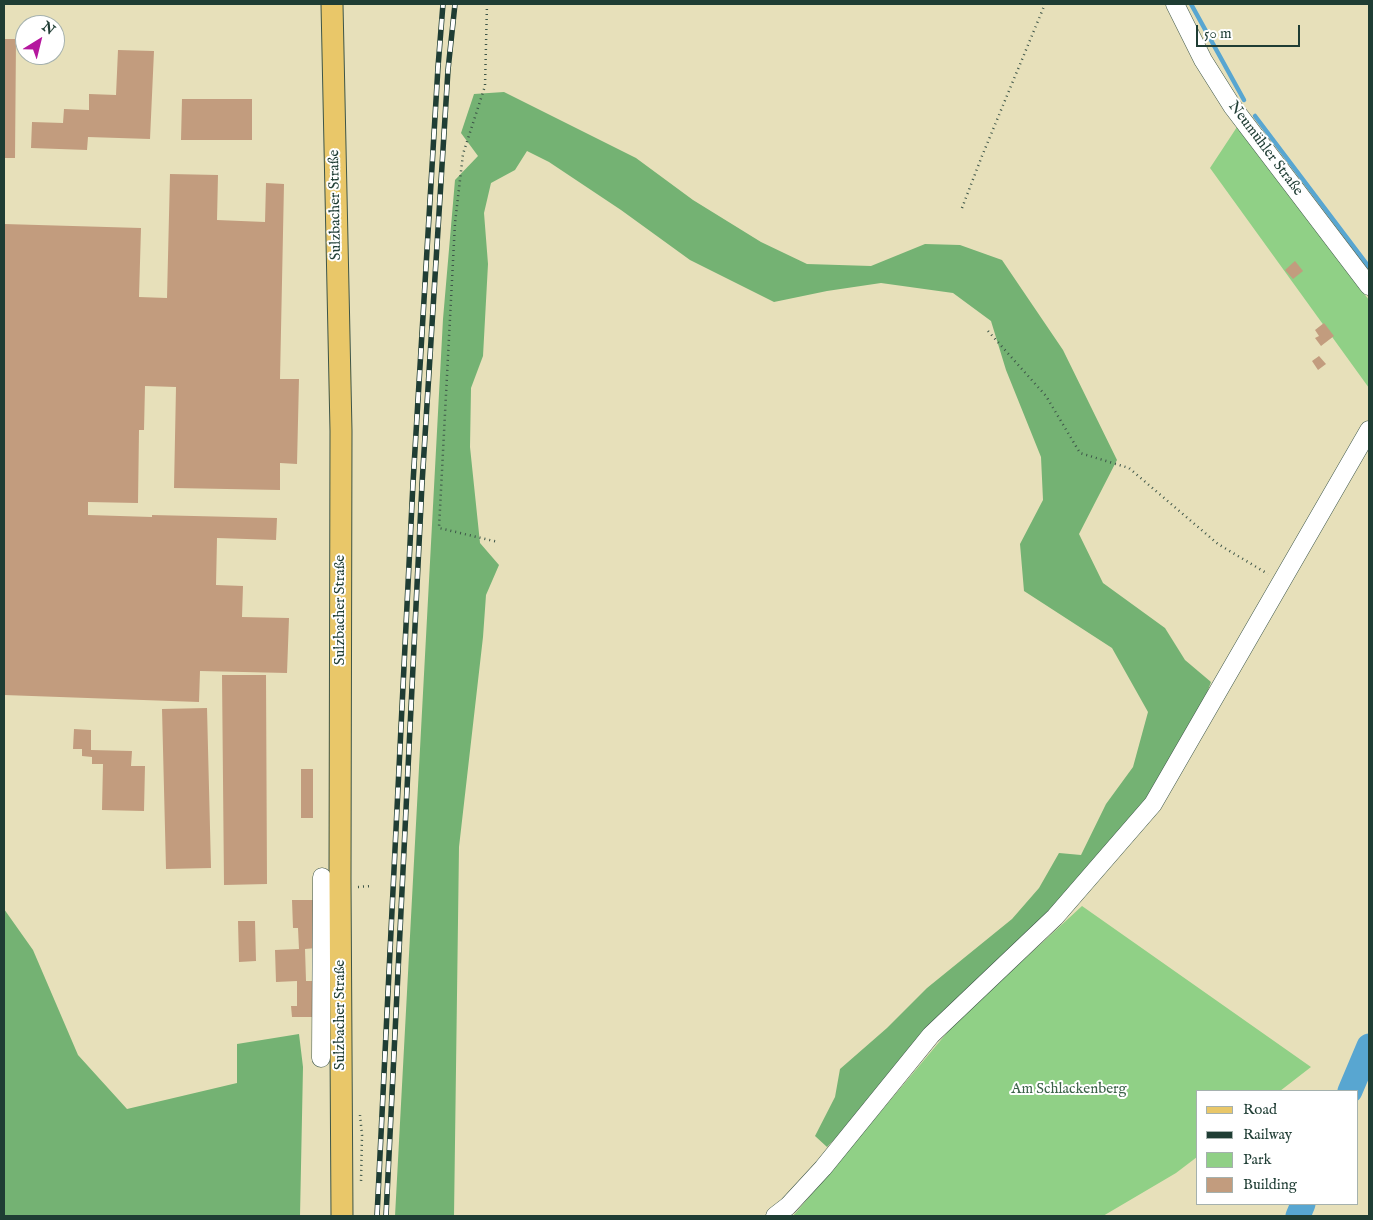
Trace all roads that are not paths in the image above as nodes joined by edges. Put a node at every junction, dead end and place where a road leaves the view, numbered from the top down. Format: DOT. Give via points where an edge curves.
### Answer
graph roads {
  1 [pos="332,4"];
  2 [pos="1175,4"];
  3 [pos="1369,286"];
  4 [pos="1369,430"];
  5 [pos="322,877"];
  6 [pos="321,1058"];
  7 [pos="342,1216"];
  8 [pos="775,1216"];
  1 -- 7 [label="main road, Sulzbacher Straße" via="341,431"];
  2 -- 3 [label="street, Neumühler Straße" via="1203,60 1232,106"];
  4 -- 8 [label="street" via="1153,804 1055,917 931,1035 824,1168"];
  5 -- 6 [label="street"];
}
